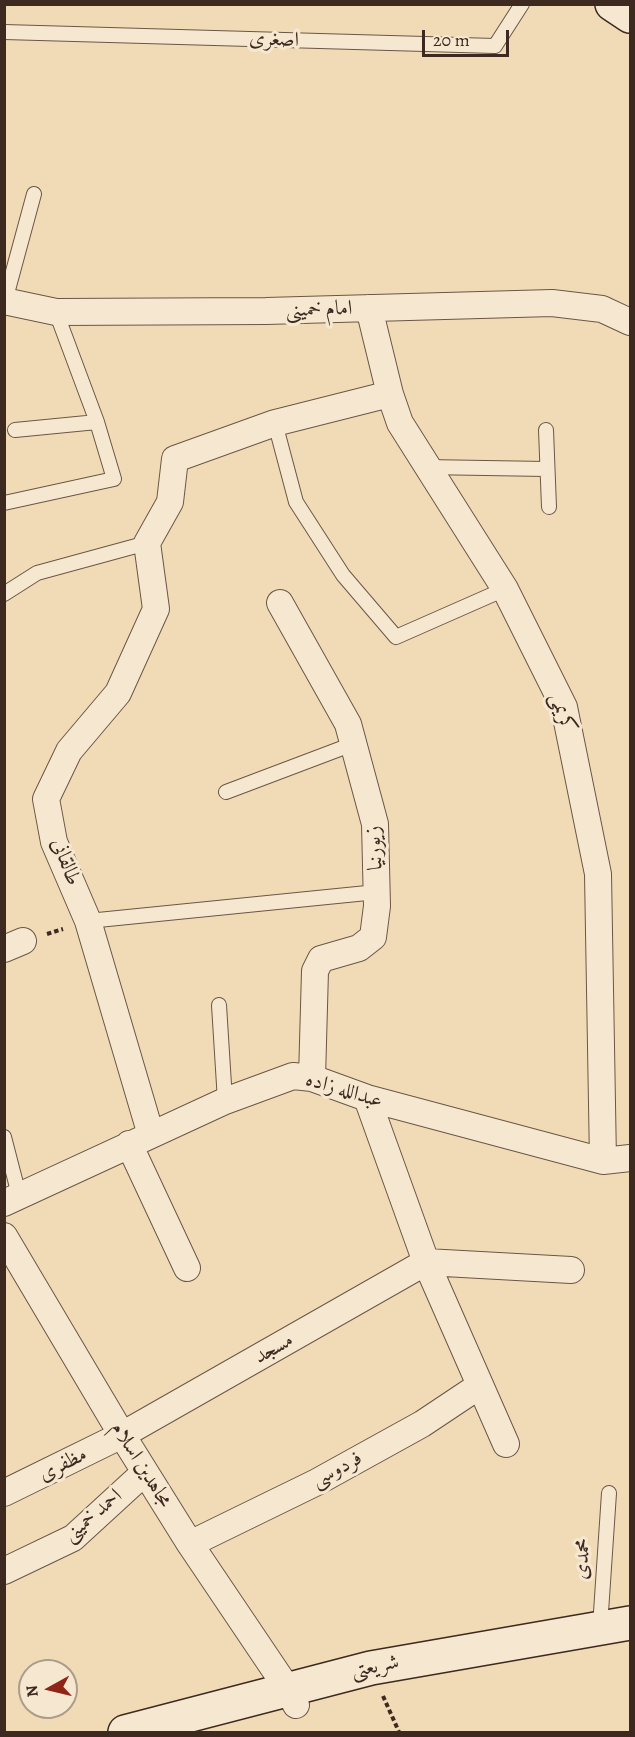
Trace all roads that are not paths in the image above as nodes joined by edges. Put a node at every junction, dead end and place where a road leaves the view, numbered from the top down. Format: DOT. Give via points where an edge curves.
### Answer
graph roads {
  1 [pos="522,4"];
  2 [pos="612,4"];
  3 [pos="630,16"];
  4 [pos="4,32"];
  5 [pos="33,194"];
  6 [pos="5,301"];
  7 [pos="369,308"];
  8 [pos="56,312"];
  9 [pos="630,322"];
  10 [pos="390,394"];
  11 [pos="97,422"];
  12 [pos="275,423"];
  13 [pos="15,430"];
  14 [pos="546,430"];
  15 [pos="425,467"];
  16 [pos="546,469"];
  17 [pos="4,503"];
  18 [pos="549,507"];
  19 [pos="147,543"];
  20 [pos="505,590"];
  21 [pos="4,594"];
  22 [pos="280,603"];
  23 [pos="353,744"];
  24 [pos="226,792"];
  25 [pos="377,892"];
  26 [pos="88,921"];
  27 [pos="219,1005"];
  28 [pos="312,1078"];
  29 [pos="367,1098"];
  30 [pos="225,1101"];
  31 [pos="4,1137"];
  32 [pos="140,1139"];
  33 [pos="630,1158"];
  34 [pos="603,1161"];
  35 [pos="12,1199"];
  36 [pos="4,1236"];
  37 [pos="10,1262"];
  38 [pos="426,1262"];
  39 [pos="187,1268"];
  40 [pos="571,1270"];
  41 [pos="479,1386"];
  42 [pos="122,1435"];
  43 [pos="506,1444"];
  44 [pos="145,1472"];
  45 [pos="4,1493"];
  46 [pos="609,1493"];
  47 [pos="190,1544"];
  48 [pos="4,1571"];
  49 [pos="615,1625"];
  50 [pos="630,1642"];
  51 [pos="291,1696"];
  52 [pos="125,1732"];
  53 [pos="200,1732"];
  1 -- 4 [label="lane, اصغری" via="495,46"];
  2 -- 3 [label="street"];
  5 -- 6 [label="lane"];
  6 -- 8 [label="street, امام خمینی"];
  7 -- 8 [label="street, امام خمینی"];
  7 -- 9 [label="street, امام خمینی" via="552,303 602,309"];
  7 -- 10 [label="street, کریمی"];
  8 -- 11 [label="lane"];
  10 -- 12 [label="street"];
  10 -- 15 [label="street, کریمی" via="400,423"];
  11 -- 13 [label="lane"];
  11 -- 17 [label="lane" via="114,479"];
  12 -- 19 [label="street" via="175,459 170,502"];
  12 -- 20 [label="lane" via="296,502 343,575 396,638"];
  14 -- 16 [label="lane"];
  15 -- 16 [label="lane"];
  15 -- 20 [label="street, کریمی"];
  16 -- 18 [label="lane"];
  19 -- 21 [label="lane" via="37,573"];
  19 -- 26 [label="street, طالقانی" via="156,609 118,693 69,751 46,799 54,842"];
  20 -- 34 [label="street, کریمی" via="564,707 598,874"];
  22 -- 23 [label="street, زیورنیا" via="348,724"];
  23 -- 24 [label="lane"];
  23 -- 25 [label="street, زیورنیا" via="375,824"];
  25 -- 26 [label="lane"];
  25 -- 28 [label="street, زیورنیا" via="372,937 358,948 321,959 315,971"];
  26 -- 32 [label="street, طالقانی"];
  27 -- 30 [label="lane"];
  28 -- 29 [label="street, عبدالله زاده"];
  28 -- 30 [label="street, عبدالله زاده" via="293,1076"];
  29 -- 34 [label="street, عبدالله زاده"];
  29 -- 38 [label="street"];
  30 -- 32 [label="street, عبدالله زاده"];
  31 -- 35 [label="lane"];
  32 -- 35 [label="street, عبدالله زاده"];
  32 -- 39 [label="street, طالقانی"];
  33 -- 34 [label="street, عبدالله زاده"];
  36 -- 37 [label="street, مجاهدین اسلام"];
  37 -- 42 [label="street, مجاهدین اسلام"];
  38 -- 40 [label="street"];
  38 -- 41 [label="street"];
  38 -- 42 [label="street, مسجد"];
  41 -- 43 [label="street"];
  41 -- 47 [label="street, فردوسی" via="422,1424 317,1482"];
  42 -- 44 [label="street, مجاهدین اسلام"];
  42 -- 45 [label="street, مظفری"];
  44 -- 47 [label="street, مجاهدین اسلام"];
  44 -- 48 [label="street, احمد خمینی" via="73,1538"];
  46 -- 49 [label="lane, محمدی"];
  47 -- 51 [label="street, مجاهدین اسلام"];
  49 -- 51 [label="street, شریعتی" via="371,1668"];
  50 -- 51 [label="street, شریعتی" via="379,1686"];
  51 -- 52 [label="street, شریعتی"];
  51 -- 53 [label="street, شریعتی"];
}
